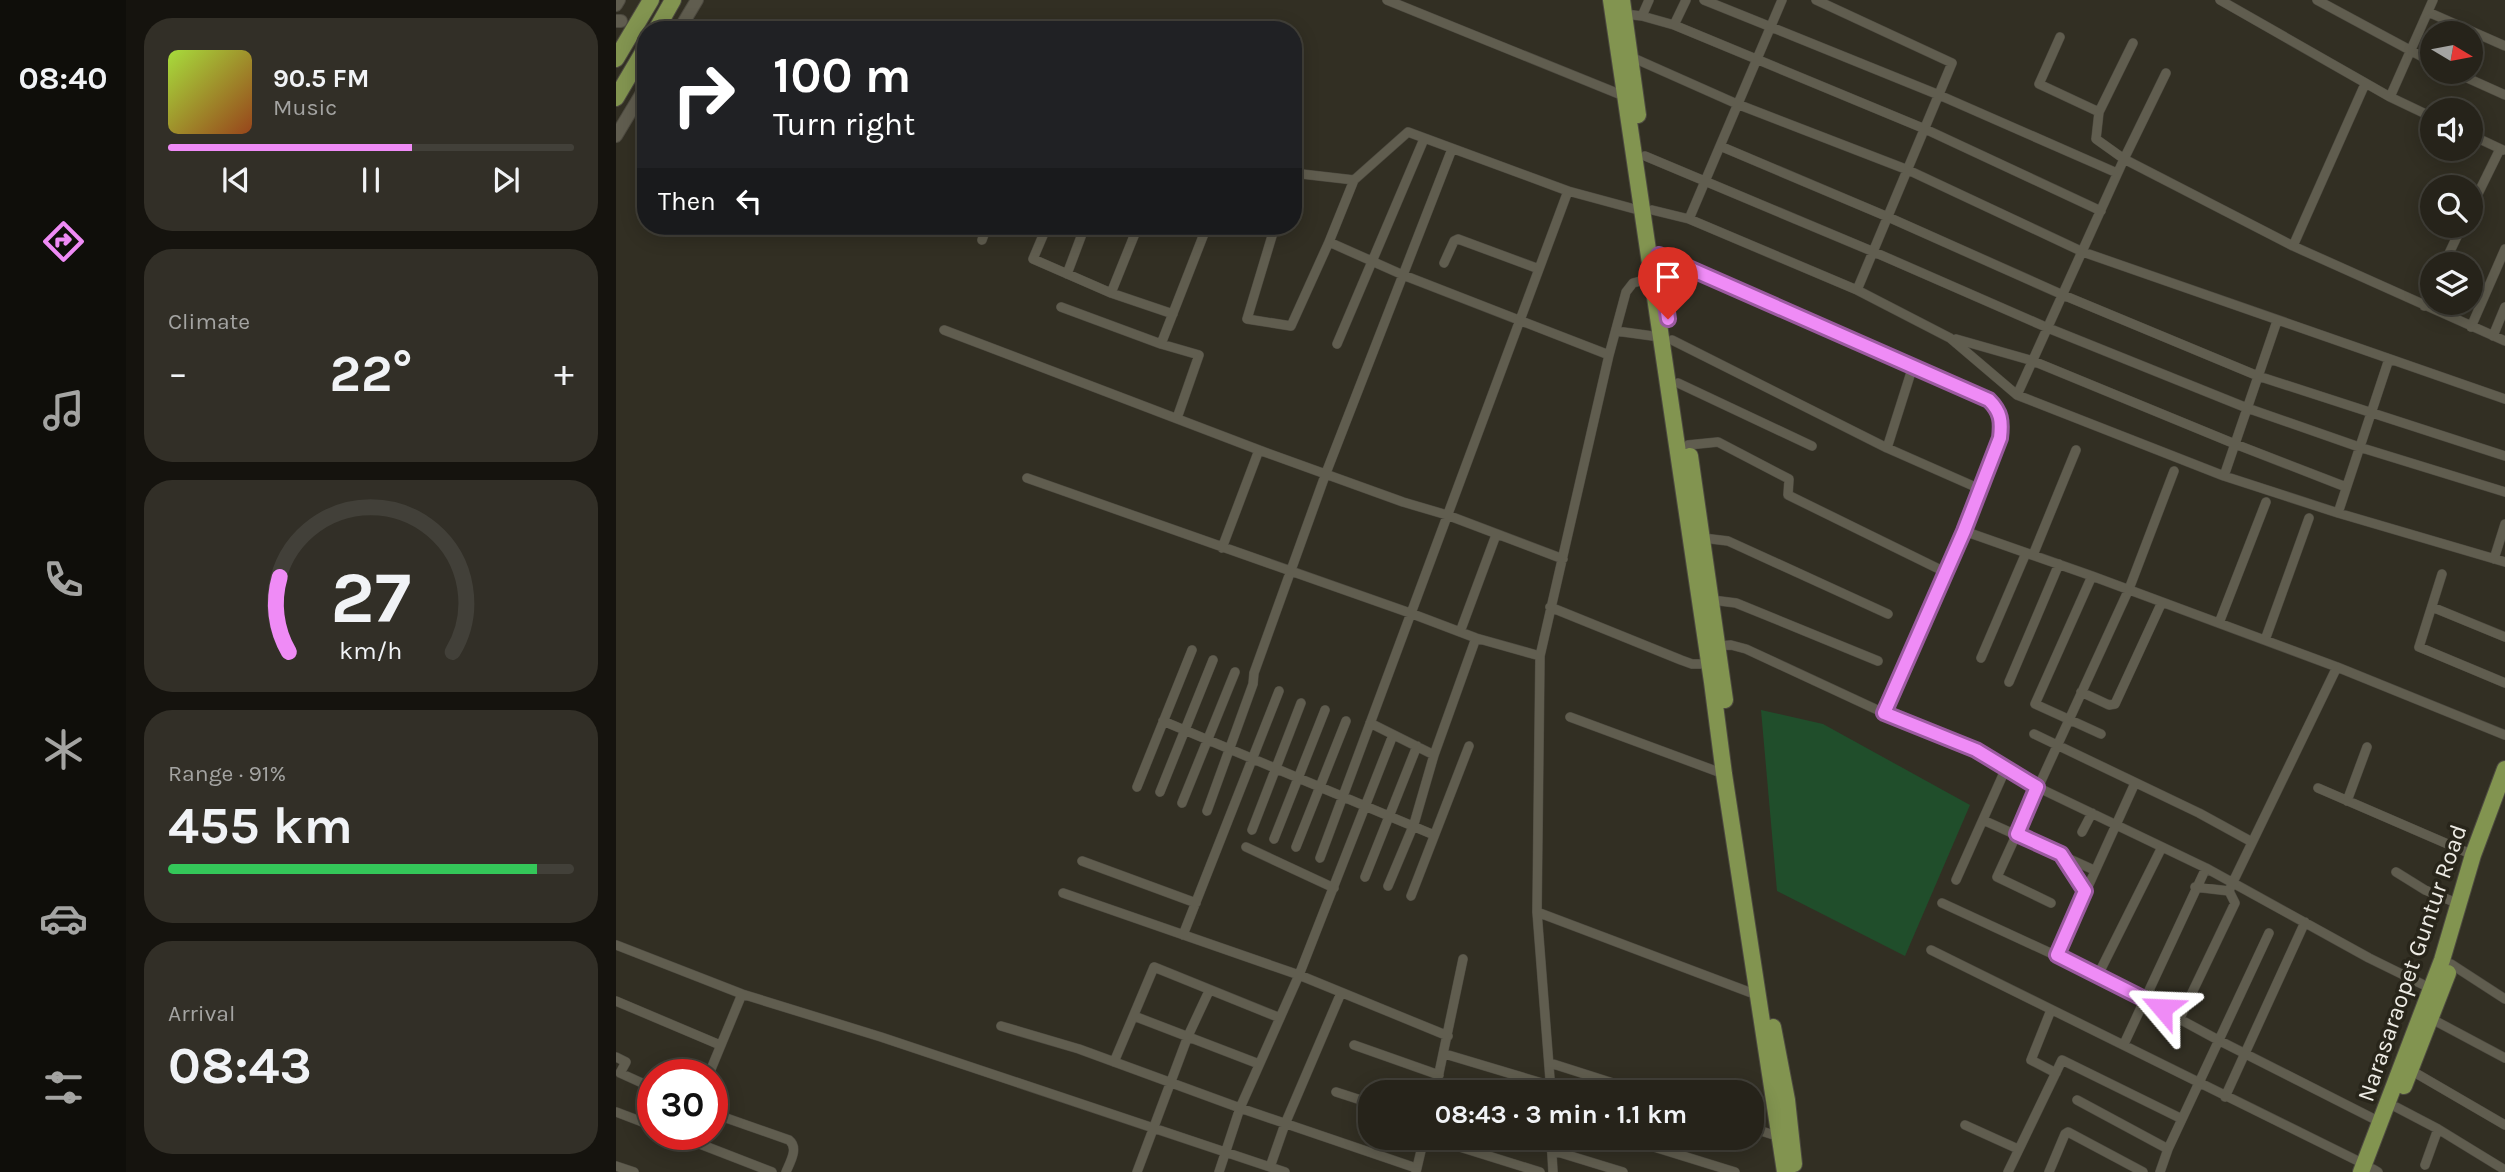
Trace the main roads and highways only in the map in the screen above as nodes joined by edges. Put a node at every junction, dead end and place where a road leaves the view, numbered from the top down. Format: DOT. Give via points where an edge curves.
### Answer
graph roads {
  1 [pos="651,0"];
  2 [pos="673,0"];
  3 [pos="1611,0"];
  4 [pos="1623,7"];
  5 [pos="639,21"];
  6 [pos="661,21"];
  7 [pos="637,24"];
  8 [pos="616,59"];
  9 [pos="637,62"];
  10 [pos="616,98"];
  11 [pos="1647,210"];
  12 [pos="1666,339"];
  13 [pos="2505,768"];
  14 [pos="2505,797"];
  15 [pos="2405,1067"];
  16 [pos="2370,1170"];
  17 [pos="1785,1172"];
  18 [pos="1795,1172"];
  1 -- 5 [label="highway"];
  2 -- 6 [label="highway"];
  3 -- 11 [label="highway"];
  4 -- 11 [label="highway" via="1645,156"];
  7 -- 8 [label="highway"];
  9 -- 10 [label="highway"];
  11 -- 12 [label="highway" via="1652,278"];
  11 -- 12 [label="highway" via="1659,255"];
  12 -- 17 [label="highway" via="1724,774"];
  12 -- 18 [label="highway" via="1678,383 1703,538"];
  13 -- 15 [label="highway, Narasaraopet Guntur Road"];
  14 -- 15 [label="highway, Narasaraopet Guntur Road" via="2451,964"];
  15 -- 16 [label="highway, Narasaraopet Guntur Road" via="2396,1107"];
  15 -- 16 [label="highway, Narasaraopet Guntur Road" via="2380,1122"];
}
